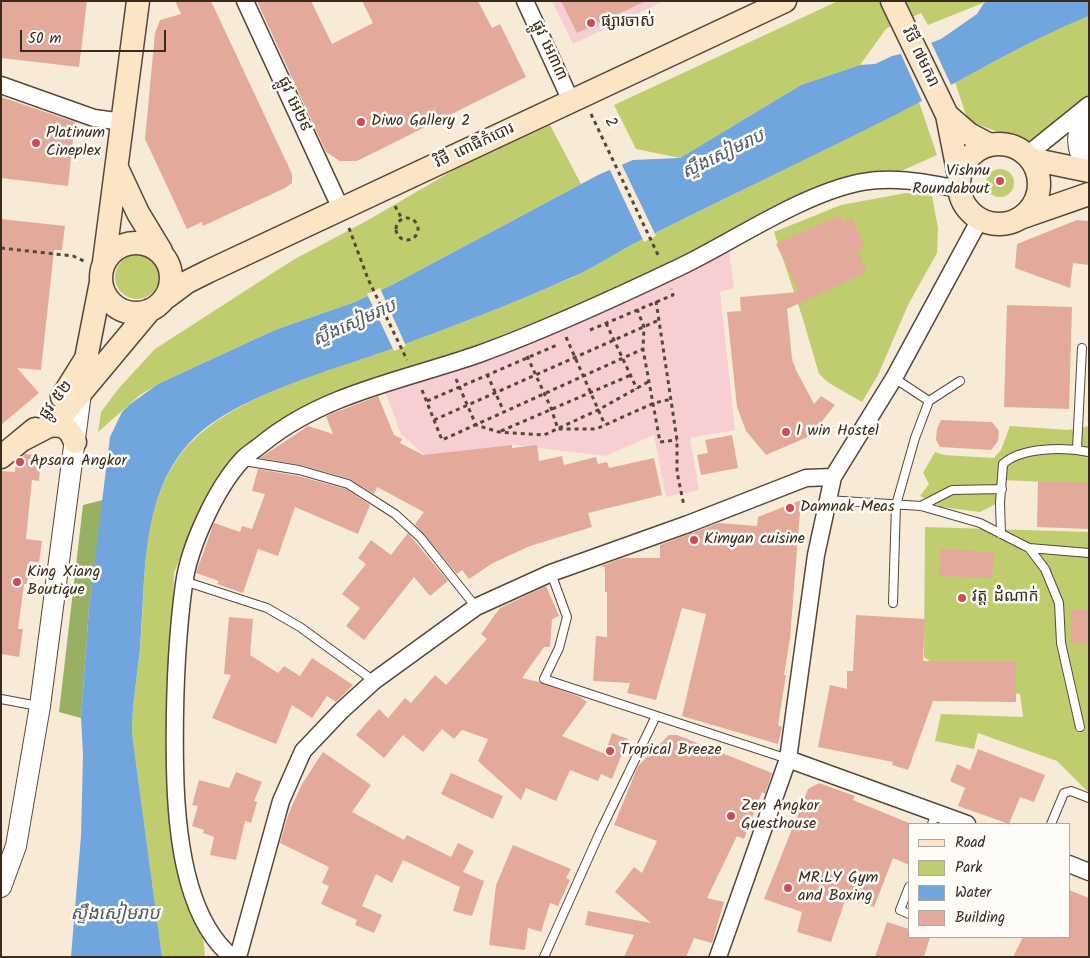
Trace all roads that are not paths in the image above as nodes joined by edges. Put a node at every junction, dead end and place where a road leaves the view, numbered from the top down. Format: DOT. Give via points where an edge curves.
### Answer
graph roads {
  1 [pos="138,1"];
  2 [pos="245,1"];
  3 [pos="525,1"];
  4 [pos="785,1"];
  5 [pos="892,1"];
  6 [pos="1,85"];
  7 [pos="577,98"];
  8 [pos="1089,105"];
  9 [pos="943,107"];
  10 [pos="1089,109"];
  11 [pos="123,122"];
  12 [pos="990,145"];
  13 [pos="1029,157"];
  14 [pos="118,170"];
  15 [pos="1089,170"];
  16 [pos="959,183"];
  17 [pos="1089,194"];
  18 [pos="341,209"];
  19 [pos="1019,218"];
  20 [pos="980,219"];
  21 [pos="163,254"];
  22 [pos="102,271"];
  23 [pos="209,271"];
  24 [pos="158,303"];
  25 [pos="1082,348"];
  26 [pos="85,360"];
  27 [pos="894,378"];
  28 [pos="960,381"];
  29 [pos="81,393"];
  30 [pos="929,401"];
  31 [pos="50,426"];
  32 [pos="24,439"];
  33 [pos="75,442"];
  34 [pos="1077,449"];
  35 [pos="1089,452"];
  36 [pos="1,457"];
  37 [pos="242,460"];
  38 [pos="833,477"];
  39 [pos="1002,489"];
  40 [pos="827,500"];
  41 [pos="896,505"];
  42 [pos="921,506"];
  43 [pos="1001,534"];
  44 [pos="1029,548"];
  45 [pos="1089,552"];
  46 [pos="551,573"];
  47 [pos="184,581"];
  48 [pos="893,603"];
  49 [pos="476,607"];
  50 [pos="374,681"];
  51 [pos="1,699"];
  52 [pos="40,706"];
  53 [pos="656,716"];
  54 [pos="1080,727"];
  55 [pos="788,759"];
  56 [pos="1089,798"];
  57 [pos="934,818"];
  58 [pos="962,823"];
  59 [pos="1051,823"];
  60 [pos="1070,864"];
  61 [pos="1089,872"];
  62 [pos="1,887"];
  63 [pos="908,890"];
  64 [pos="908,914"];
  65 [pos="232,957"];
  66 [pos="238,957"];
  67 [pos="544,957"];
  68 [pos="718,957"];
  1 -- 11 [label="main road"];
  2 -- 18 [label="street, ផ្លូវ អេ២៩"];
  3 -- 7 [label="street, ផ្លូវ អេ៣៣"];
  4 -- 7 [label="main road, វិថី ពោធិកំបោរ"];
  5 -- 9 [label="main road, វិថី ៧មករា"];
  6 -- 11 [label="street" via="94,118"];
  7 -- 18 [label="main road, វិថី ពោធិកំបោរ"];
  8 -- 13 [label="street"];
  9 -- 12 [label="main road, វិថី ៧មករា" via="970,134"];
  9 -- 16 [label="main road, វិថី ៧មករា"];
  10 -- 15 [label="street" via="1078,131 1077,146 1081,160"];
  11 -- 14 [label="main road"];
  12 -- 13 [label="main road" via="1003,144"];
  12 -- 16 [label="main road" via="976,151 965,162"];
  13 -- 15 [label="main road"];
  13 -- 19 [label="main road" via="1037,171 1038,191 1030,210"];
  14 -- 21 [label="main road" via="138,213"];
  14 -- 22 [label="main road"];
  16 -- 20 [label="main road" via="966,207"];
  16 -- 37 [label="street" via="902,178 862,182 821,194 681,266 518,338 316,408 284,426"];
  17 -- 19 [label="main road"];
  18 -- 23 [label="main road, វិថី ពោធិកំបោរ"];
  19 -- 20 [label="main road" via="993,224"];
  20 -- 27 [label="street"];
  21 -- 22 [label="main road" via="144,243 125,244 114,250"];
  21 -- 23 [label="main road" via="195,269"];
  21 -- 24 [label="main road" via="172,276"];
  22 -- 24 [label="main road" via="107,297 118,308 128,312"];
  22 -- 26 [label="main road"];
  23 -- 24 [label="main road, វិថី ពោធិកំបោរ"];
  24 -- 29 [label="main road, ផ្លូវ ៥២"];
  25 -- 34 [label="lane"];
  26 -- 29 [label="main road"];
  26 -- 32 [label="main road, ផ្លូវ ៥២" via="56,406"];
  27 -- 30 [label="lane"];
  27 -- 38 [label="street"];
  28 -- 30 [label="lane"];
  29 -- 31 [label="main road, ផ្លូវ ៥២"];
  29 -- 33 [label="street"];
  30 -- 41 [label="lane"];
  31 -- 32 [label="main road, ផ្លូវ ៥២"];
  31 -- 33 [label="main road" via="67,428"];
  32 -- 36 [label="main road, ផ្លូវ ៥២"];
  33 -- 52 [label="street"];
  34 -- 35 [label="lane"];
  34 -- 39 [label="lane" via="1026,452 1010,458 1004,464"];
  37 -- 47 [label="street" via="207,512"];
  37 -- 49 [label="lane" via="300,470 356,489 395,514 420,537"];
  38 -- 40 [label="street"];
  38 -- 46 [label="street" via="806,478"];
  39 -- 42 [label="lane" via="952,490"];
  39 -- 43 [label="lane"];
  40 -- 41 [label="lane"];
  40 -- 55 [label="street" via="816,555"];
  41 -- 42 [label="lane"];
  41 -- 48 [label="lane"];
  42 -- 43 [label="lane" via="980,523"];
  43 -- 44 [label="lane"];
  44 -- 45 [label="lane"];
  44 -- 54 [label="lane" via="1046,569 1058,603 1061,643"];
  46 -- 49 [label="street"];
  46 -- 53 [label="lane" via="567,617 559,648 544,679"];
  47 -- 50 [label="lane" via="267,608 300,627"];
  47 -- 65 [label="street" via="174,714 178,834 182,858 200,912 222,948"];
  49 -- 50 [label="street"];
  50 -- 66 [label="street" via="303,752 281,801"];
  51 -- 52 [label="lane"];
  52 -- 62 [label="street" via="16,846"];
  53 -- 55 [label="lane"];
  53 -- 67 [label="lane"];
  55 -- 57 [label="street"];
  55 -- 68 [label="street"];
  56 -- 59 [label="lane" via="1071,791 1064,793"];
  57 -- 58 [label="street"];
  60 -- 61 [label="street"];
  63 -- 64 [label="lane" via="900,910"];
}
